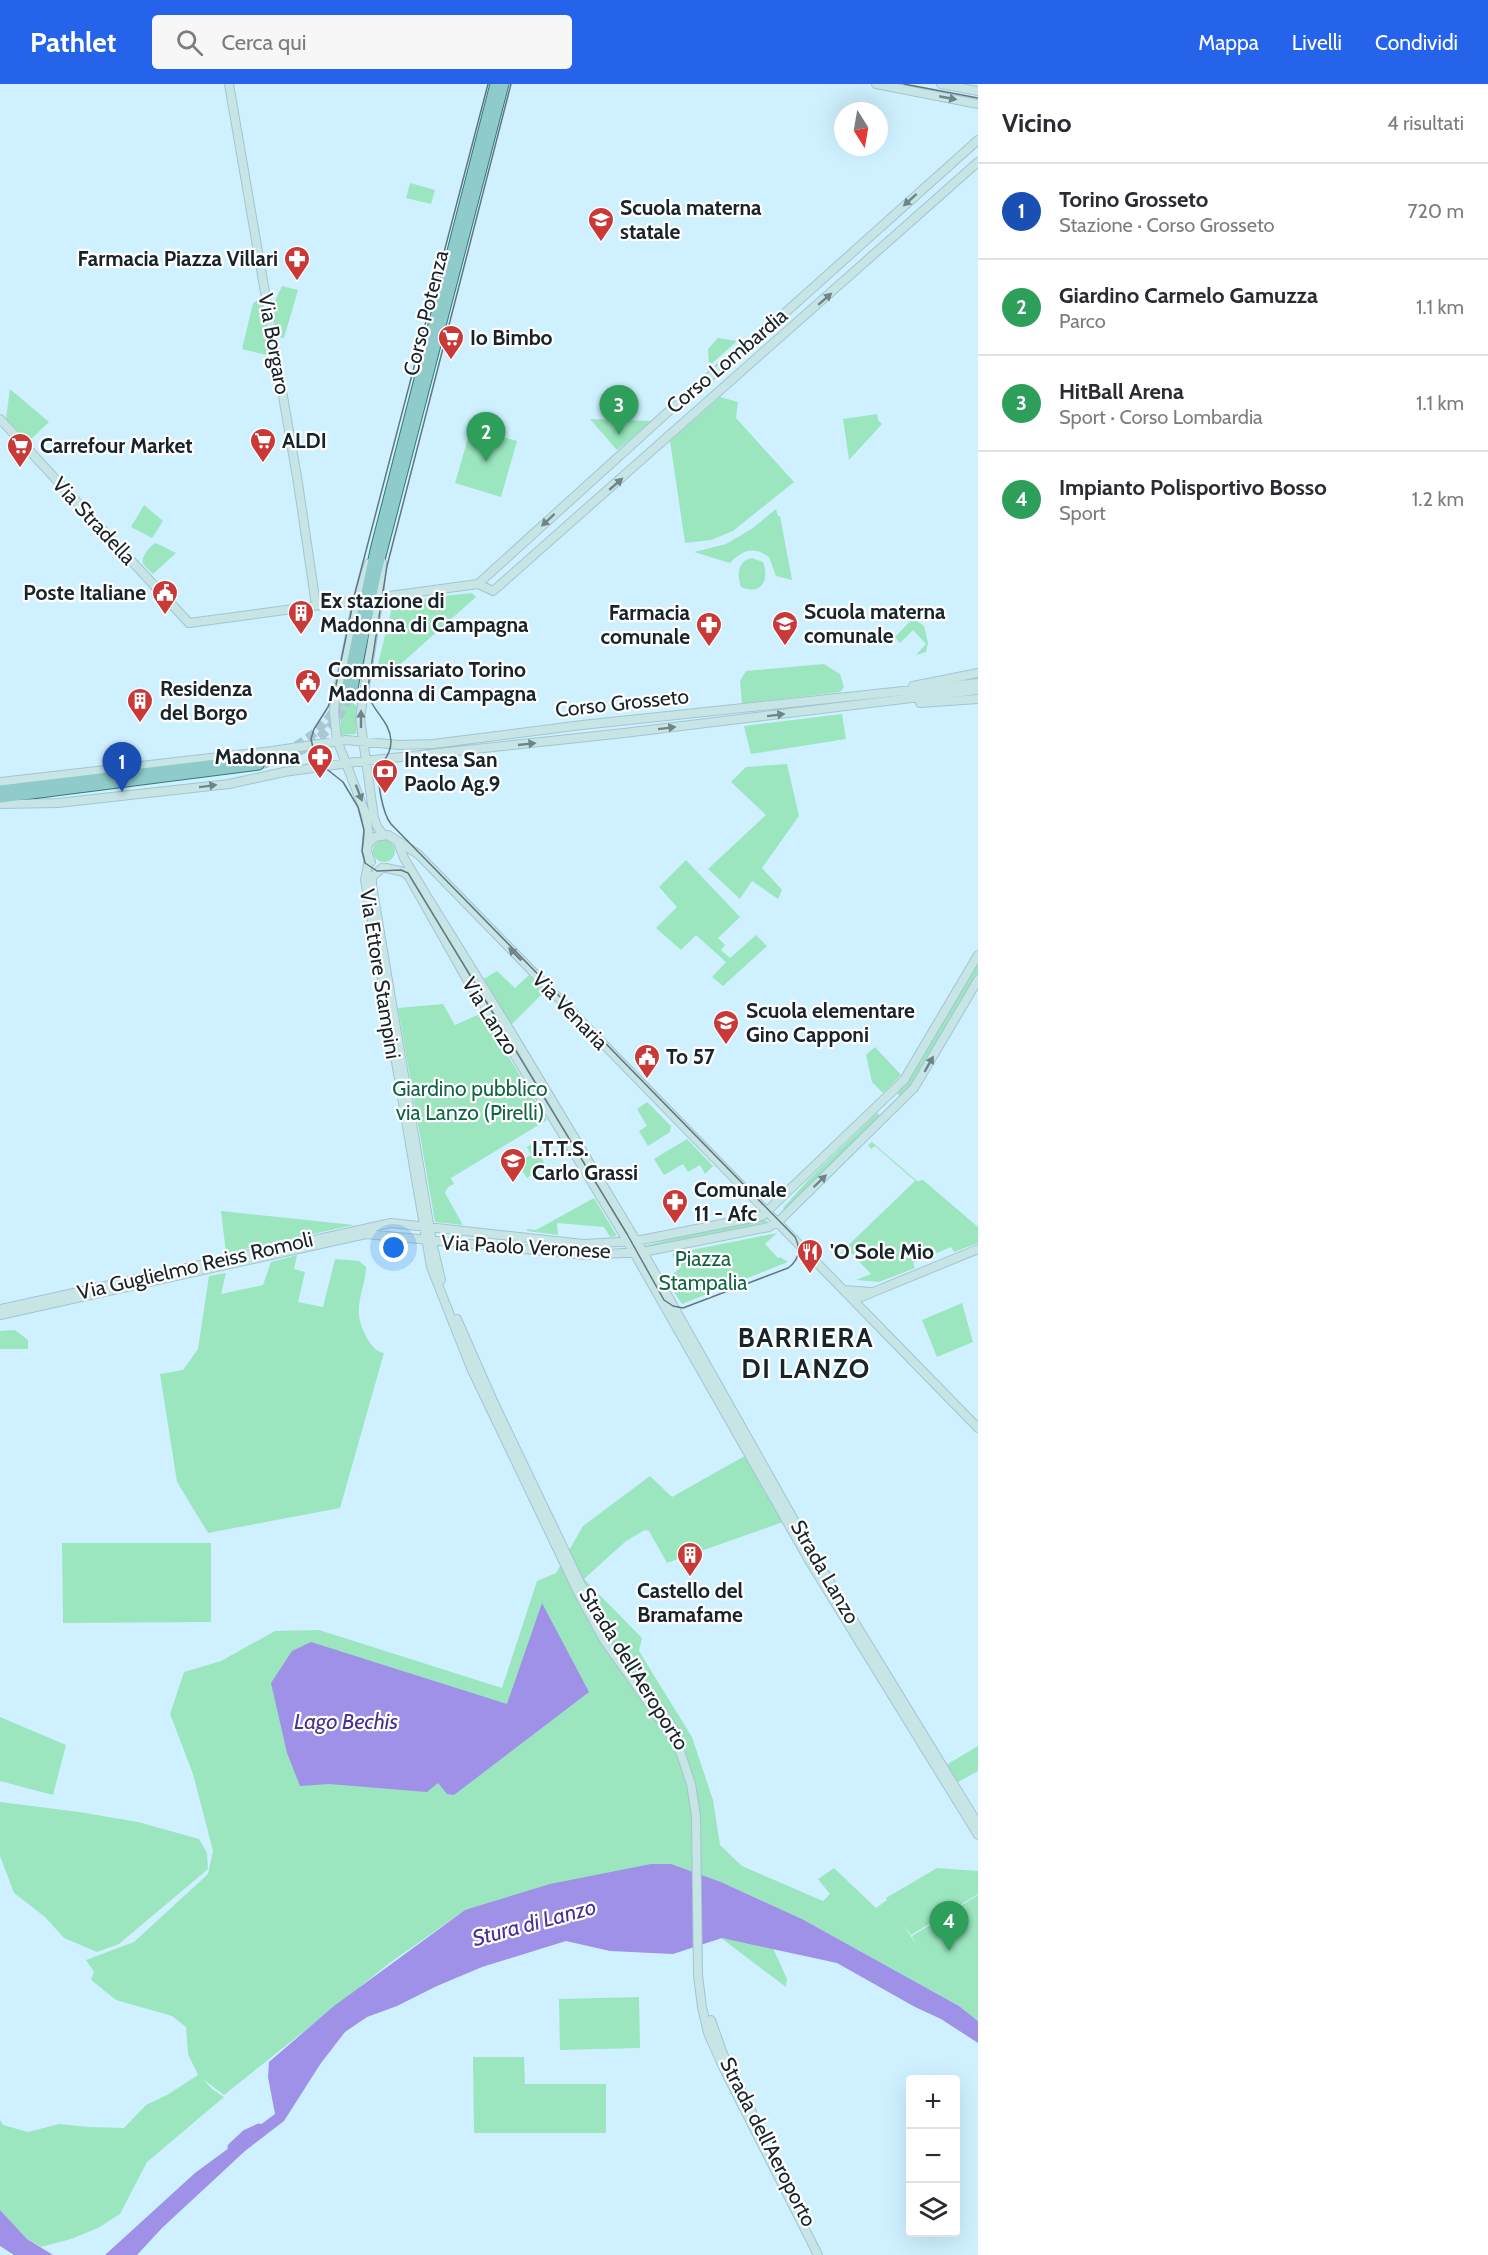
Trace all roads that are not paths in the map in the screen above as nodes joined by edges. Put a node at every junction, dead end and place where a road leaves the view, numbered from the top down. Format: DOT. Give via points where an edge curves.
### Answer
graph roads {
  1 [pos="229,84"];
  2 [pos="495,84"];
  3 [pos="504,84"];
  4 [pos="876,84"];
  5 [pos="941,84"];
  6 [pos="978,91"];
  7 [pos="978,104"];
  8 [pos="978,140"];
  9 [pos="978,162"];
  10 [pos="0,419"];
  11 [pos="379,550"];
  12 [pos="478,584"];
  13 [pos="368,598"];
  14 [pos="316,605"];
  15 [pos="978,673"];
  16 [pos="978,683"];
  17 [pos="350,687"];
  18 [pos="978,690"];
  19 [pos="886,692"];
  20 [pos="978,699"];
  21 [pos="881,703"];
  22 [pos="337,740"];
  23 [pos="362,740"];
  24 [pos="365,761"];
  25 [pos="259,762"];
  26 [pos="347,763"];
  27 [pos="164,774"];
  28 [pos="0,782"];
  29 [pos="0,790"];
  30 [pos="0,798"];
  31 [pos="0,804"];
  32 [pos="383,835"];
  33 [pos="369,843"];
  34 [pos="399,846"];
  35 [pos="369,859"];
  36 [pos="384,868"];
  37 [pos="978,955"];
  38 [pos="978,980"];
  39 [pos="767,1211"];
  40 [pos="778,1222"];
  41 [pos="391,1223"];
  42 [pos="426,1227"];
  43 [pos="382,1234"];
  44 [pos="428,1241"];
  45 [pos="632,1241"];
  46 [pos="978,1249"];
  47 [pos="638,1252"];
  48 [pos="433,1266"];
  49 [pos="844,1290"];
  50 [pos="871,1292"];
  51 [pos="854,1300"];
  52 [pos="0,1309"];
  53 [pos="0,1315"];
  54 [pos="678,1316"];
  55 [pos="677,1330"];
  56 [pos="978,1428"];
  57 [pos="978,1824"];
  58 [pos="978,1835"];
  59 [pos="728,2070"];
  60 [pos="818,2255"];
  61 [pos="824,2255"];
  1 -- 14 [label="main road, Via Borgaro"];
  2 -- 11 [label="main road, Corso Potenza"];
  3 -- 11 [label="main road, Corso Potenza"];
  4 -- 7 [label="main road, one-way"];
  5 -- 6 [label="main road"];
  8 -- 12 [label="main road, Corso Lombardia, one-way"];
  12 -- 9 [label="main road, Corso Lombardia, one-way" via="493,591"];
  10 -- 14 [label="main road, Via Stradella" via="189,623"];
  11 -- 13 [label="main road, Corso Potenza"];
  11 -- 13 [label="main road, Corso Potenza"];
  12 -- 13 [label="main road"];
  13 -- 14 [label="main road"];
  13 -- 17 [label="main road"];
  13 -- 22 [label="main road, Corso Potenza" via="335,699"];
  23 -- 13 [label="main road, Corso Potenza, one-way"];
  15 -- 19 [label="main road, Corso Grosseto"];
  16 -- 19 [label="main road, Corso Grosseto"];
  18 -- 21 [label="main road, Corso Grosseto"];
  19 -- 23 [label="main road, Corso Grosseto" via="433,744"];
  20 -- 21 [label="main road, Corso Grosseto"];
  24 -- 21 [label="main road, Corso Grosseto, one-way"];
  22 -- 23 [label="main road, Corso Grosseto"];
  22 -- 26 [label="main road, Corso Potenza"];
  22 -- 28 [label="main road" via="299,748"];
  23 -- 24 [label="main road, Corso Potenza"];
  24 -- 26 [label="main road, Corso Grosseto"];
  24 -- 32 [label="main road, Corso Potenza" via="375,822"];
  25 -- 27 [label="main road"];
  31 -- 26 [label="main road, one-way" via="57,803 229,784"];
  26 -- 33 [label="main road, Corso Potenza, one-way" via="366,814"];
  27 -- 29 [label="main road"];
  27 -- 30 [label="main road"];
  32 -- 33 [label="main road"];
  32 -- 34 [label="main road" via="392,837"];
  33 -- 35 [label="main road"];
  34 -- 36 [label="main road" via="397,862"];
  39 -- 34 [label="main road, Via Venaria, one-way" via="423,860 412,850"];
  34 -- 45 [label="main road, Via Lanzo"];
  35 -- 36 [label="main road"];
  35 -- 42 [label="main road, Via Ettore Stampini" via="365,880"];
  36 -- 42 [label="main road, Via Ettore Stampini" via="374,874 371,883"];
  36 -- 45 [label="main road, Via Lanzo" via="404,872 409,877 468,982"];
  37 -- 39 [label="main road" via="901,1084"];
  40 -- 38 [label="main road, one-way" via="914,1088"];
  39 -- 40 [label="main road, Via Venaria"];
  39 -- 45 [label="main road" via="762,1216"];
  40 -- 47 [label="main road" via="769,1227"];
  40 -- 49 [label="main road, Via Venaria"];
  41 -- 42 [label="main road, Via Paolo Veronese"];
  41 -- 52 [label="main road, Via Guglielmo Reiss Romoli"];
  42 -- 44 [label="main road, Via Ettore Stampini"];
  42 -- 45 [label="main road, Via Paolo Veronese" via="584,1244"];
  43 -- 44 [label="main road, Via Paolo Veronese"];
  43 -- 53 [label="main road, Via Guglielmo Reiss Romoli"];
  44 -- 47 [label="main road, Via Paolo Veronese" via="586,1255"];
  44 -- 48 [label="main road, Via Ettore Stampini"];
  45 -- 47 [label="main road, Via Lanzo"];
  46 -- 50 [label="main road"];
  47 -- 54 [label="main road, Via Lanzo"];
  47 -- 55 [label="main road, Via Lanzo"];
  48 -- 59 [label="main road, Strada dell'Aeroporto" via="471,1368 583,1602 604,1640 680,1751 696,1815 704,1990"];
  49 -- 50 [label="main road"];
  49 -- 51 [label="main road, Via Venaria"];
  50 -- 51 [label="main road"];
  51 -- 56 [label="main road, Via Venaria"];
  54 -- 57 [label="main road, Strada Lanzo" via="820,1565"];
  55 -- 58 [label="main road, Strada Lanzo" via="810,1562"];
  59 -- 60 [label="main road, Strada dell'Aeroporto"];
  59 -- 61 [label="main road, Strada dell'Aeroporto"];
}
